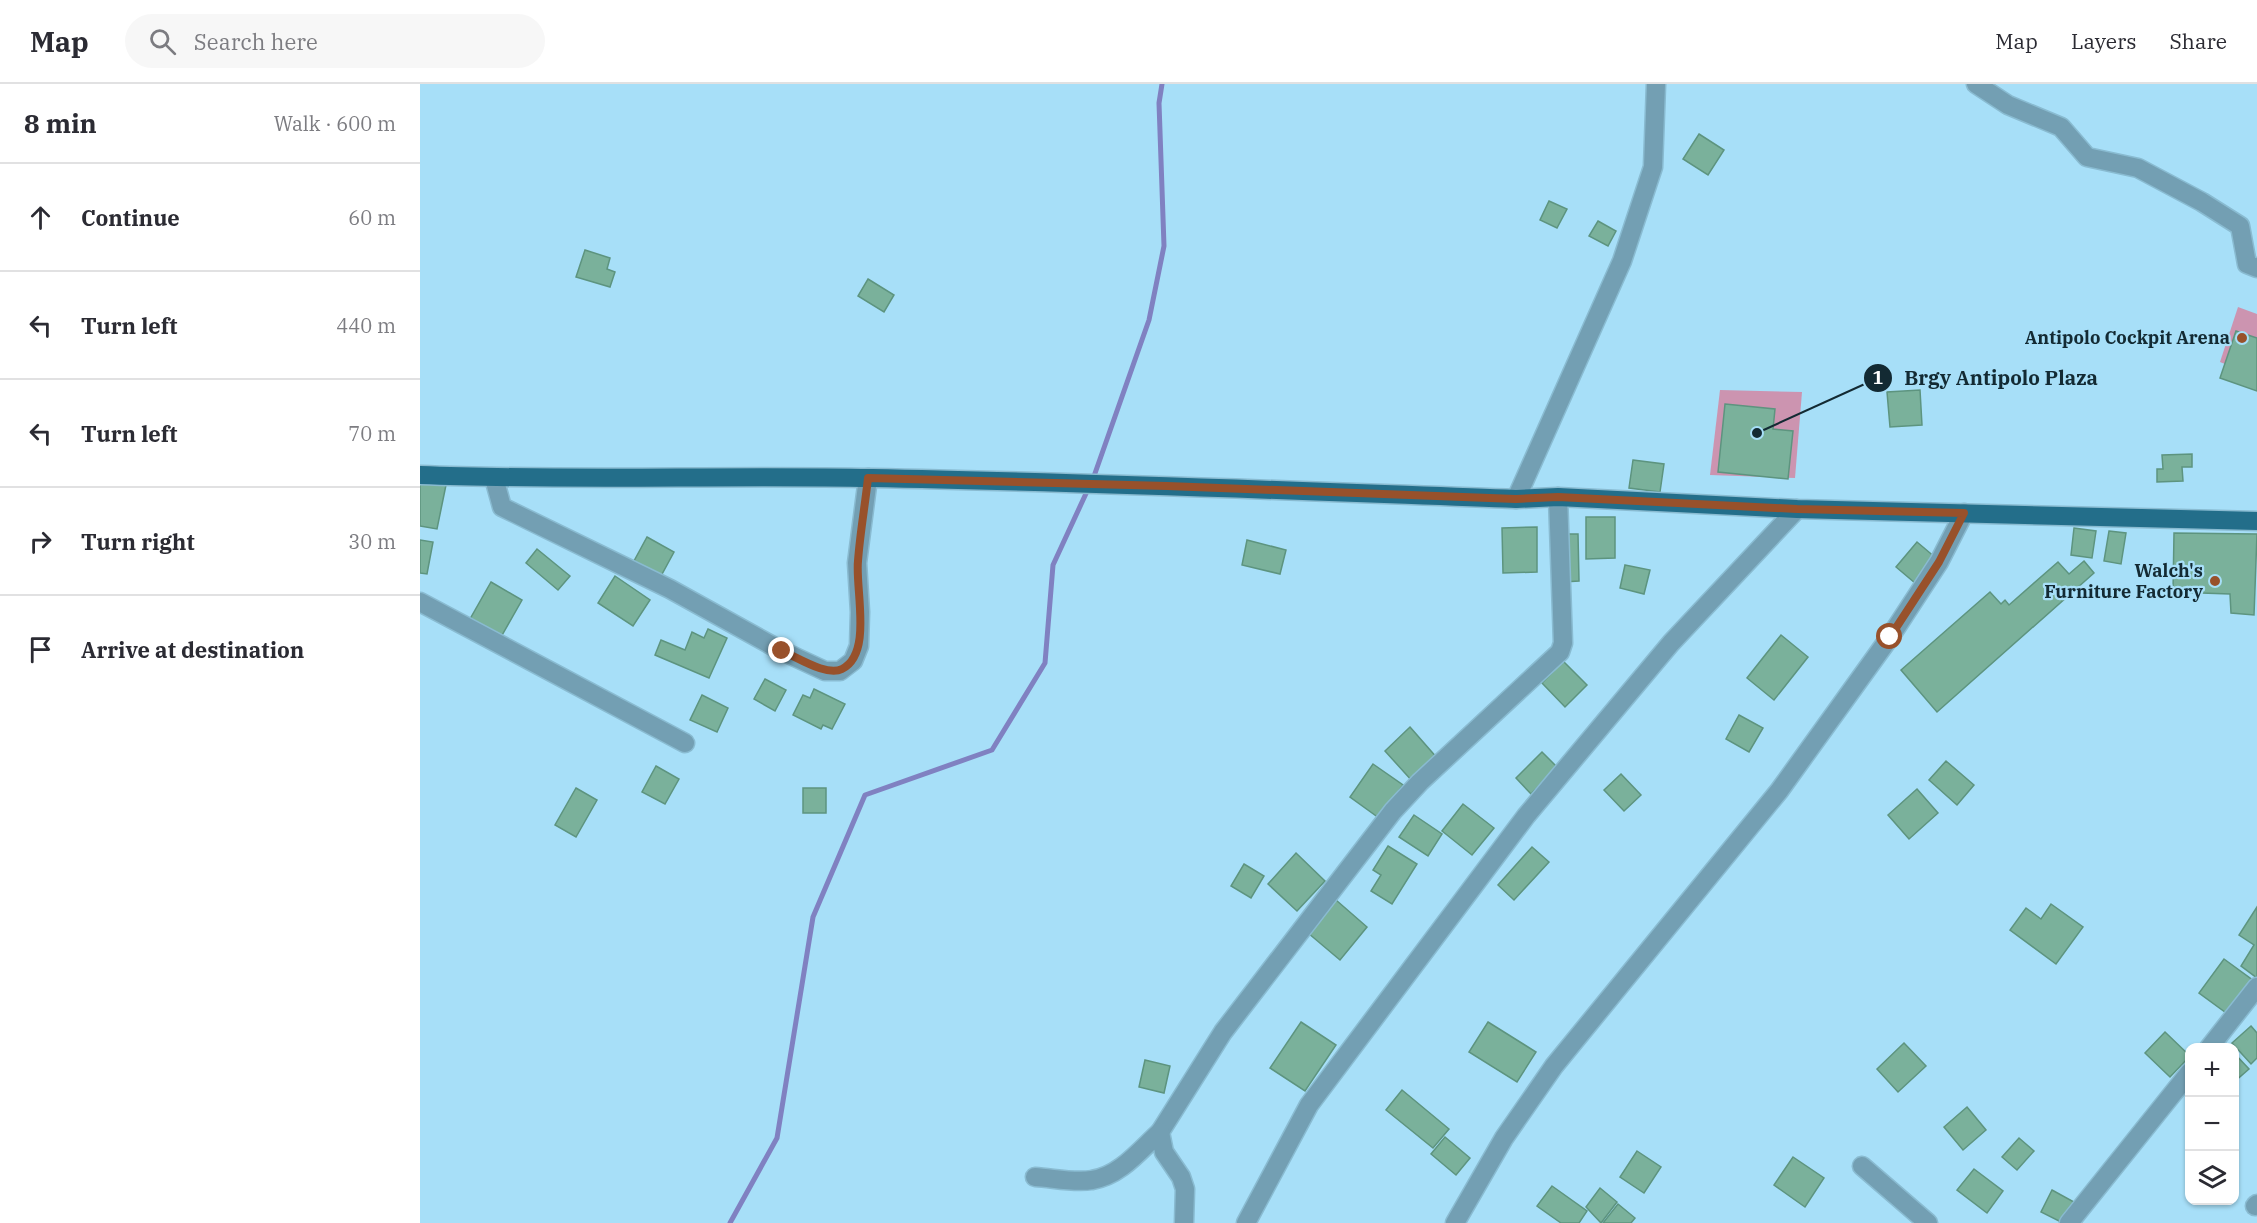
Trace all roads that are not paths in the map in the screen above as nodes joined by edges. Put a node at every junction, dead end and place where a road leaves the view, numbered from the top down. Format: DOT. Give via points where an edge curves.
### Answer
graph roads {
  1 [pos="1656,84"];
  2 [pos="1976,84"];
  3 [pos="2257,268"];
  4 [pos="420,475"];
  5 [pos="494,478"];
  6 [pos="868,478"];
  7 [pos="1558,497"];
  8 [pos="1516,499"];
  9 [pos="1797,509"];
  10 [pos="1964,513"];
  11 [pos="2257,521"];
  12 [pos="420,602"];
  13 [pos="685,743"];
  14 [pos="2257,987"];
  15 [pos="2212,1043"];
  16 [pos="2185,1078"];
  17 [pos="1160,1132"];
  18 [pos="1863,1166"];
  19 [pos="1035,1177"];
  20 [pos="1184,1223"];
  21 [pos="1246,1223"];
  22 [pos="1455,1223"];
  23 [pos="1928,1223"];
  24 [pos="2069,1223"];
  1 -- 8 [label="street" via="1653,167 1622,261"];
  2 -- 3 [label="street" via="2008,105 2061,127 2087,157 2138,168 2240,226 2247,264"];
  4 -- 5 [label="main road"];
  5 -- 6 [label="main road"];
  5 -- 6 [label="street" via="502,507 670,589 782,651 825,671 840,671 853,661 859,646 857,563"];
  6 -- 8 [label="main road"];
  7 -- 8 [label="main road"];
  7 -- 9 [label="main road"];
  7 -- 17 [label="street" via="1563,643 1560,652 1393,811 1223,1032"];
  9 -- 10 [label="main road"];
  9 -- 21 [label="street" via="1671,643 1526,816 1310,1105"];
  10 -- 11 [label="main road"];
  10 -- 22 [label="street" via="1939,562 1890,637 1779,791 1554,1066 1504,1138"];
  12 -- 13 [label="street"];
  14 -- 15 [label="street"];
  16 -- 24 [label="street"];
  17 -- 19 [label="street" via="1121,1168 1105,1177 1090,1181"];
  17 -- 20 [label="street" via="1164,1152 1185,1189"];
  18 -- 23 [label="street"];
}
